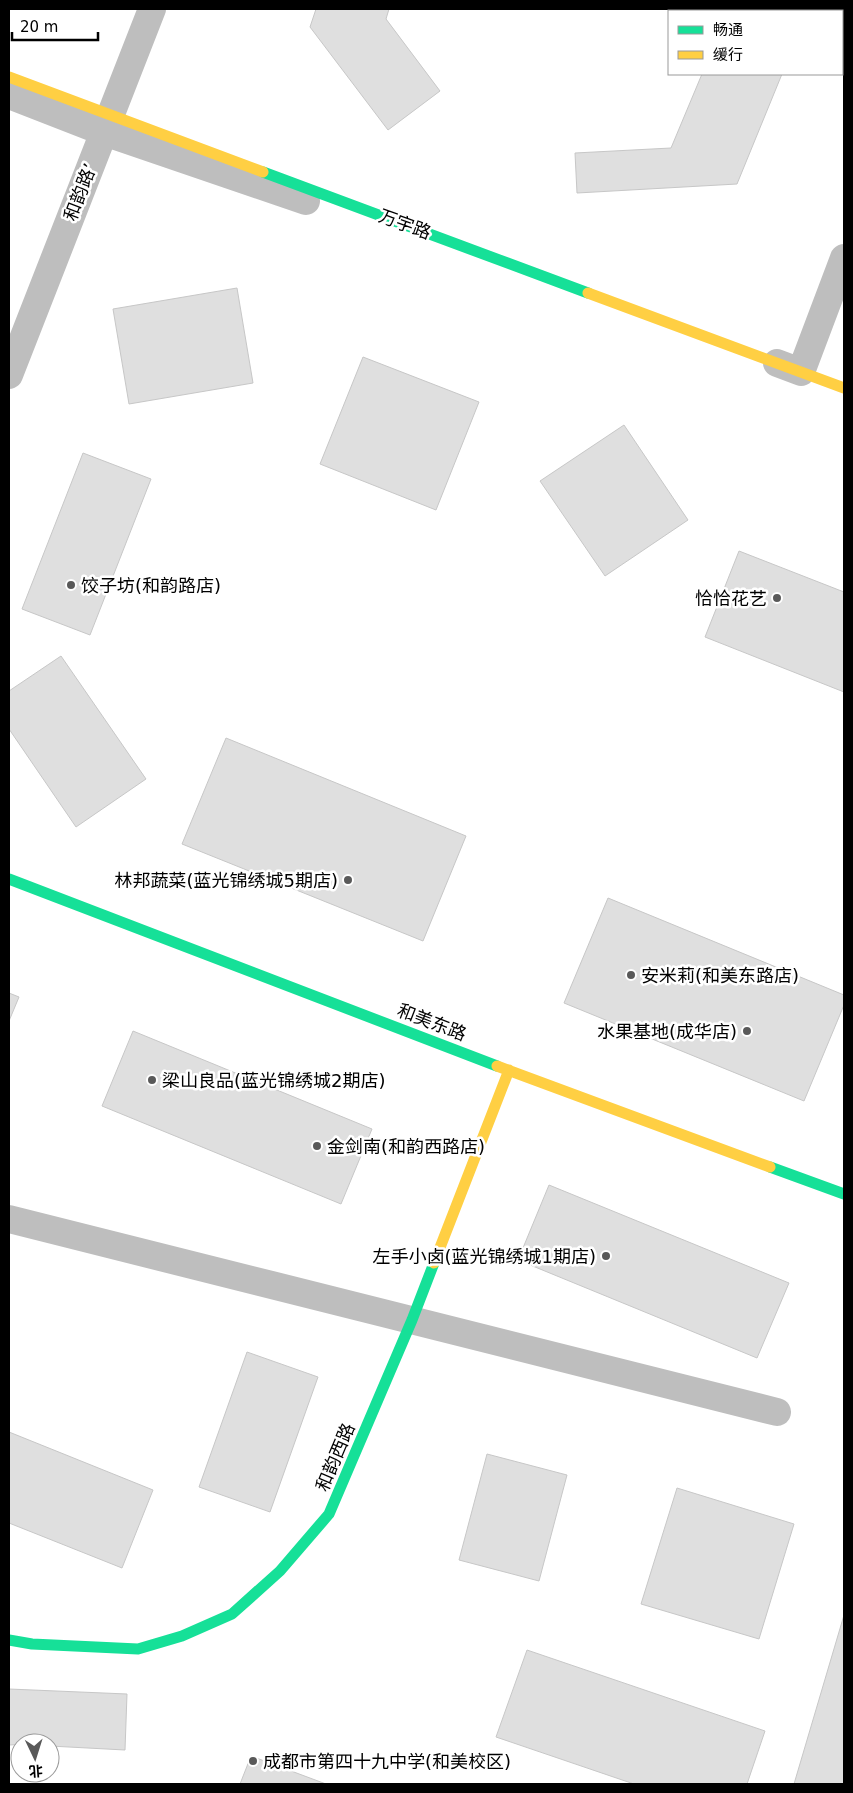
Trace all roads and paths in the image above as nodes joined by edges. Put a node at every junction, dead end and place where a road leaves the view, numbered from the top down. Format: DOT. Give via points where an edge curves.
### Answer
graph roads {
  1 [pos="152,9"];
  2 [pos="9,77"];
  3 [pos="9,95"];
  4 [pos="107,123"];
  5 [pos="844,258"];
  6 [pos="801,372"];
  7 [pos="9,374"];
  8 [pos="844,388"];
  9 [pos="9,878"];
  10 [pos="509,1070"];
  11 [pos="844,1194"];
  12 [pos="9,1219"];
  13 [pos="412,1320"];
  14 [pos="777,1412"];
  15 [pos="9,1640"];
  1 -- 4 [label="street, 和韵路’"];
  2 -- 4 [label="street, 万宇路"];
  3 -- 4 [label="street, 万宇路"];
  4 -- 6 [label="street, 万宇路"];
  4 -- 7 [label="street, 和韵路’"];
  5 -- 6 [label="street"];
  6 -- 8 [label="street, 万宇路"];
  9 -- 10 [label="street, 和美东路"];
  10 -- 11 [label="street, 和美东路"];
  10 -- 13 [label="street, 和韵西路"];
  12 -- 13 [label="street"];
  13 -- 14 [label="street"];
  13 -- 15 [label="street, 和韵西路" via="329,1514 280,1571 232,1614 182,1636 138,1649"];
}
